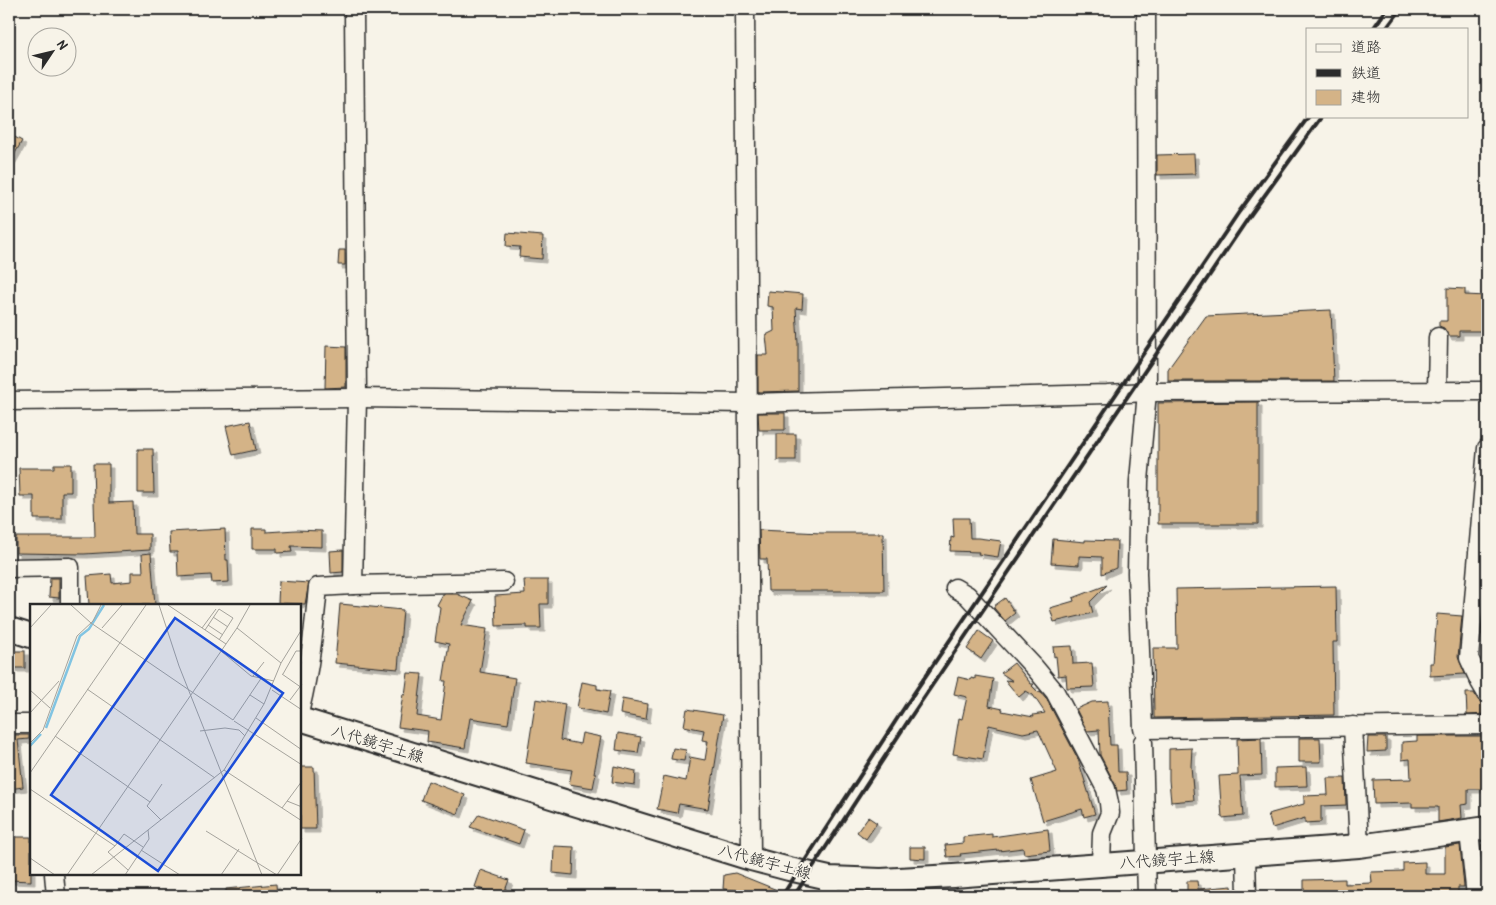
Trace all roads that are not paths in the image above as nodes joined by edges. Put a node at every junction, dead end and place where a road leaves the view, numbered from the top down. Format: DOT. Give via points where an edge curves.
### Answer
graph roads {
  1 [pos="354,9"];
  2 [pos="745,9"];
  3 [pos="1146,9"];
  4 [pos="1438,337"];
  5 [pos="1487,391"];
  6 [pos="1147,392"];
  7 [pos="1437,392"];
  8 [pos="357,398"];
  9 [pos="9,401"];
  10 [pos="747,403"];
  11 [pos="1487,448"];
  12 [pos="9,568"];
  13 [pos="504,582"];
  14 [pos="353,585"];
  15 [pos="955,588"];
  16 [pos="70,604"];
  17 [pos="9,629"];
  18 [pos="30,636"];
  19 [pos="1480,668"];
  20 [pos="1487,694"];
  21 [pos="301,705"];
  22 [pos="301,719"];
  23 [pos="9,724"];
  24 [pos="30,724"];
  25 [pos="1487,725"];
  26 [pos="1353,726"];
  27 [pos="1143,742"];
  28 [pos="1478,830"];
  29 [pos="1359,846"];
  30 [pos="1246,854"];
  31 [pos="751,859"];
  32 [pos="1146,861"];
  33 [pos="1101,864"];
  34 [pos="54,875"];
  35 [pos="829,887"];
  36 [pos="56,896"];
  37 [pos="1147,896"];
  38 [pos="1247,896"];
  39 [pos="1476,896"];
  1 -- 8 [label="street"];
  2 -- 10 [label="street"];
  3 -- 6 [label="street"];
  4 -- 7 [label="street"];
  5 -- 7 [label="street"];
  6 -- 7 [label="street"];
  6 -- 10 [label="street"];
  6 -- 26 [label="street" via="1139,481 1137,573 1143,730"];
  8 -- 9 [label="street"];
  8 -- 10 [label="street"];
  8 -- 14 [label="street"];
  10 -- 31 [label="street"];
  11 -- 19 [label="street" via="1469,658"];
  12 -- 16 [label="street" via="70,567"];
  13 -- 14 [label="street"];
  14 -- 21 [label="street" via="318,587"];
  15 -- 33 [label="street" via="967,595 1035,668 1055,692 1068,715 1106,789 1110,813 1102,833"];
  17 -- 18 [label="main road"];
  19 -- 20 [label="street"];
  22 -- 31 [label="main road, 八代鏡宇土線"];
  23 -- 24 [label="street"];
  25 -- 26 [label="street"];
  26 -- 29 [label="street"];
  27 -- 32 [label="street"];
  28 -- 29 [label="main road, 八代鏡宇土線"];
  28 -- 39 [label="street"];
  29 -- 30 [label="main road, 八代鏡宇土線"];
  30 -- 32 [label="main road, 八代鏡宇土線"];
  30 -- 38 [label="street"];
  31 -- 35 [label="main road, 八代鏡宇土線" via="789,869"];
  32 -- 33 [label="main road, 八代鏡宇土線"];
  32 -- 37 [label="street"];
  33 -- 35 [label="main road, 八代鏡宇土線" via="880,880"];
  34 -- 36 [label="street"];
}
